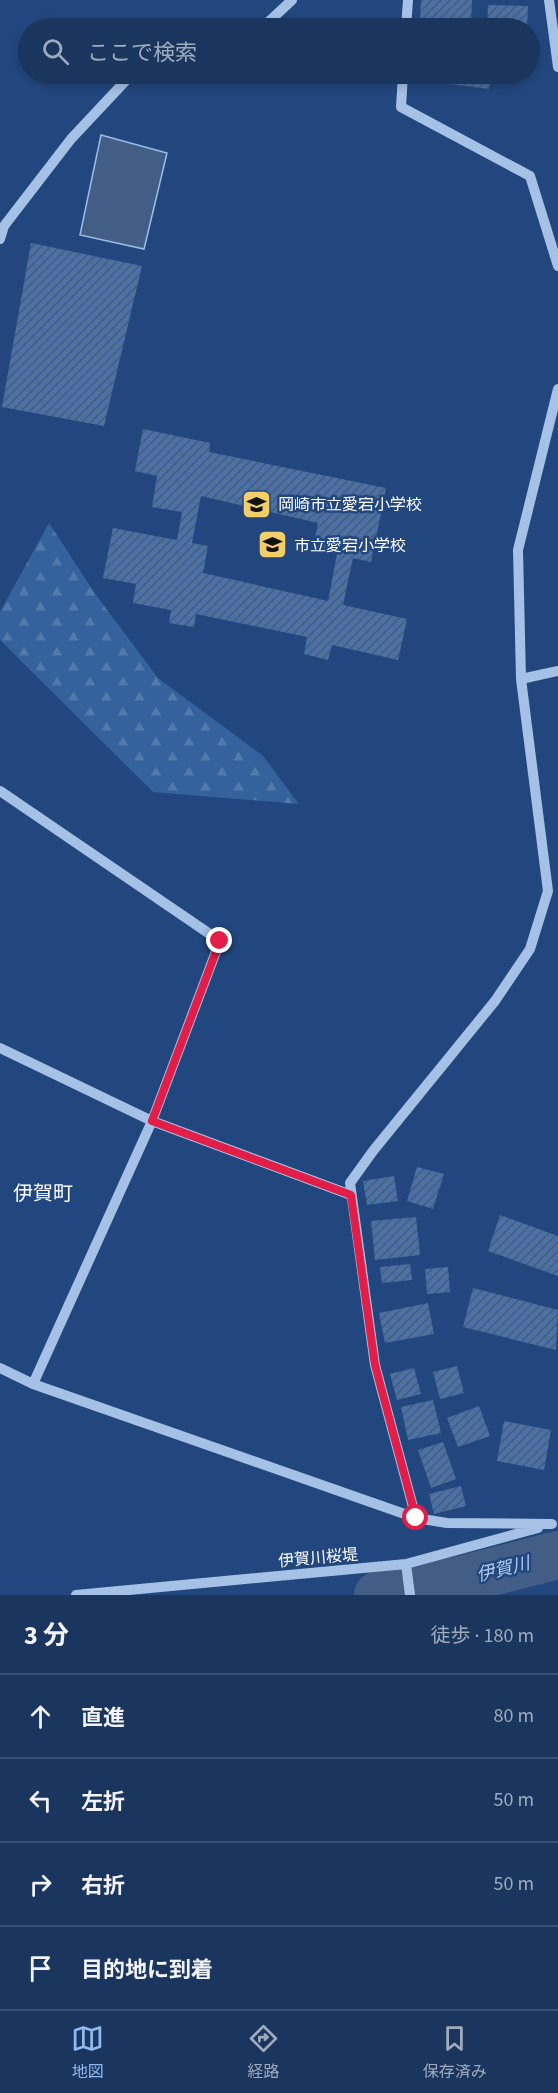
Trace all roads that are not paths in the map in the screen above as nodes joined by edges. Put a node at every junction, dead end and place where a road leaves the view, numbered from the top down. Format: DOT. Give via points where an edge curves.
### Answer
graph roads {
  1 [pos="292,0"];
  2 [pos="408,0"];
  3 [pos="549,0"];
  4 [pos="273,18"];
  5 [pos="407,18"];
  6 [pos="558,67"];
  7 [pos="123,84"];
  8 [pos="402,84"];
  9 [pos="0,239"];
  10 [pos="558,266"];
  11 [pos="558,389"];
  12 [pos="558,670"];
  13 [pos="520,679"];
  14 [pos="0,791"];
  15 [pos="0,1048"];
  16 [pos="152,1121"];
  17 [pos="351,1195"];
  18 [pos="0,1368"];
  19 [pos="33,1384"];
  20 [pos="416,1518"];
  21 [pos="555,1523"];
  22 [pos="406,1564"];
  23 [pos="76,1595"];
  24 [pos="410,1595"];
  1 -- 4 [label="street"];
  2 -- 5 [label="street"];
  3 -- 6 [label="street"];
  7 -- 9 [label="street" via="71,139 4,226"];
  8 -- 10 [label="street" via="401,107 530,176"];
  11 -- 13 [label="street" via="518,550"];
  12 -- 13 [label="street"];
  13 -- 17 [label="street" via="548,891 530,949 495,1001 373,1151 350,1183"];
  14 -- 16 [label="street" via="220,941"];
  15 -- 16 [label="street"];
  16 -- 17 [label="street"];
  16 -- 19 [label="street"];
  17 -- 20 [label="street" via="375,1365"];
  18 -- 19 [label="street"];
  19 -- 20 [label="street"];
  20 -- 21 [label="street" via="447,1523"];
  21 -- 22 [label="street, 伊賀川桜堤"];
  22 -- 23 [label="street, 伊賀川桜堤"];
  22 -- 24 [label="street"];
}
